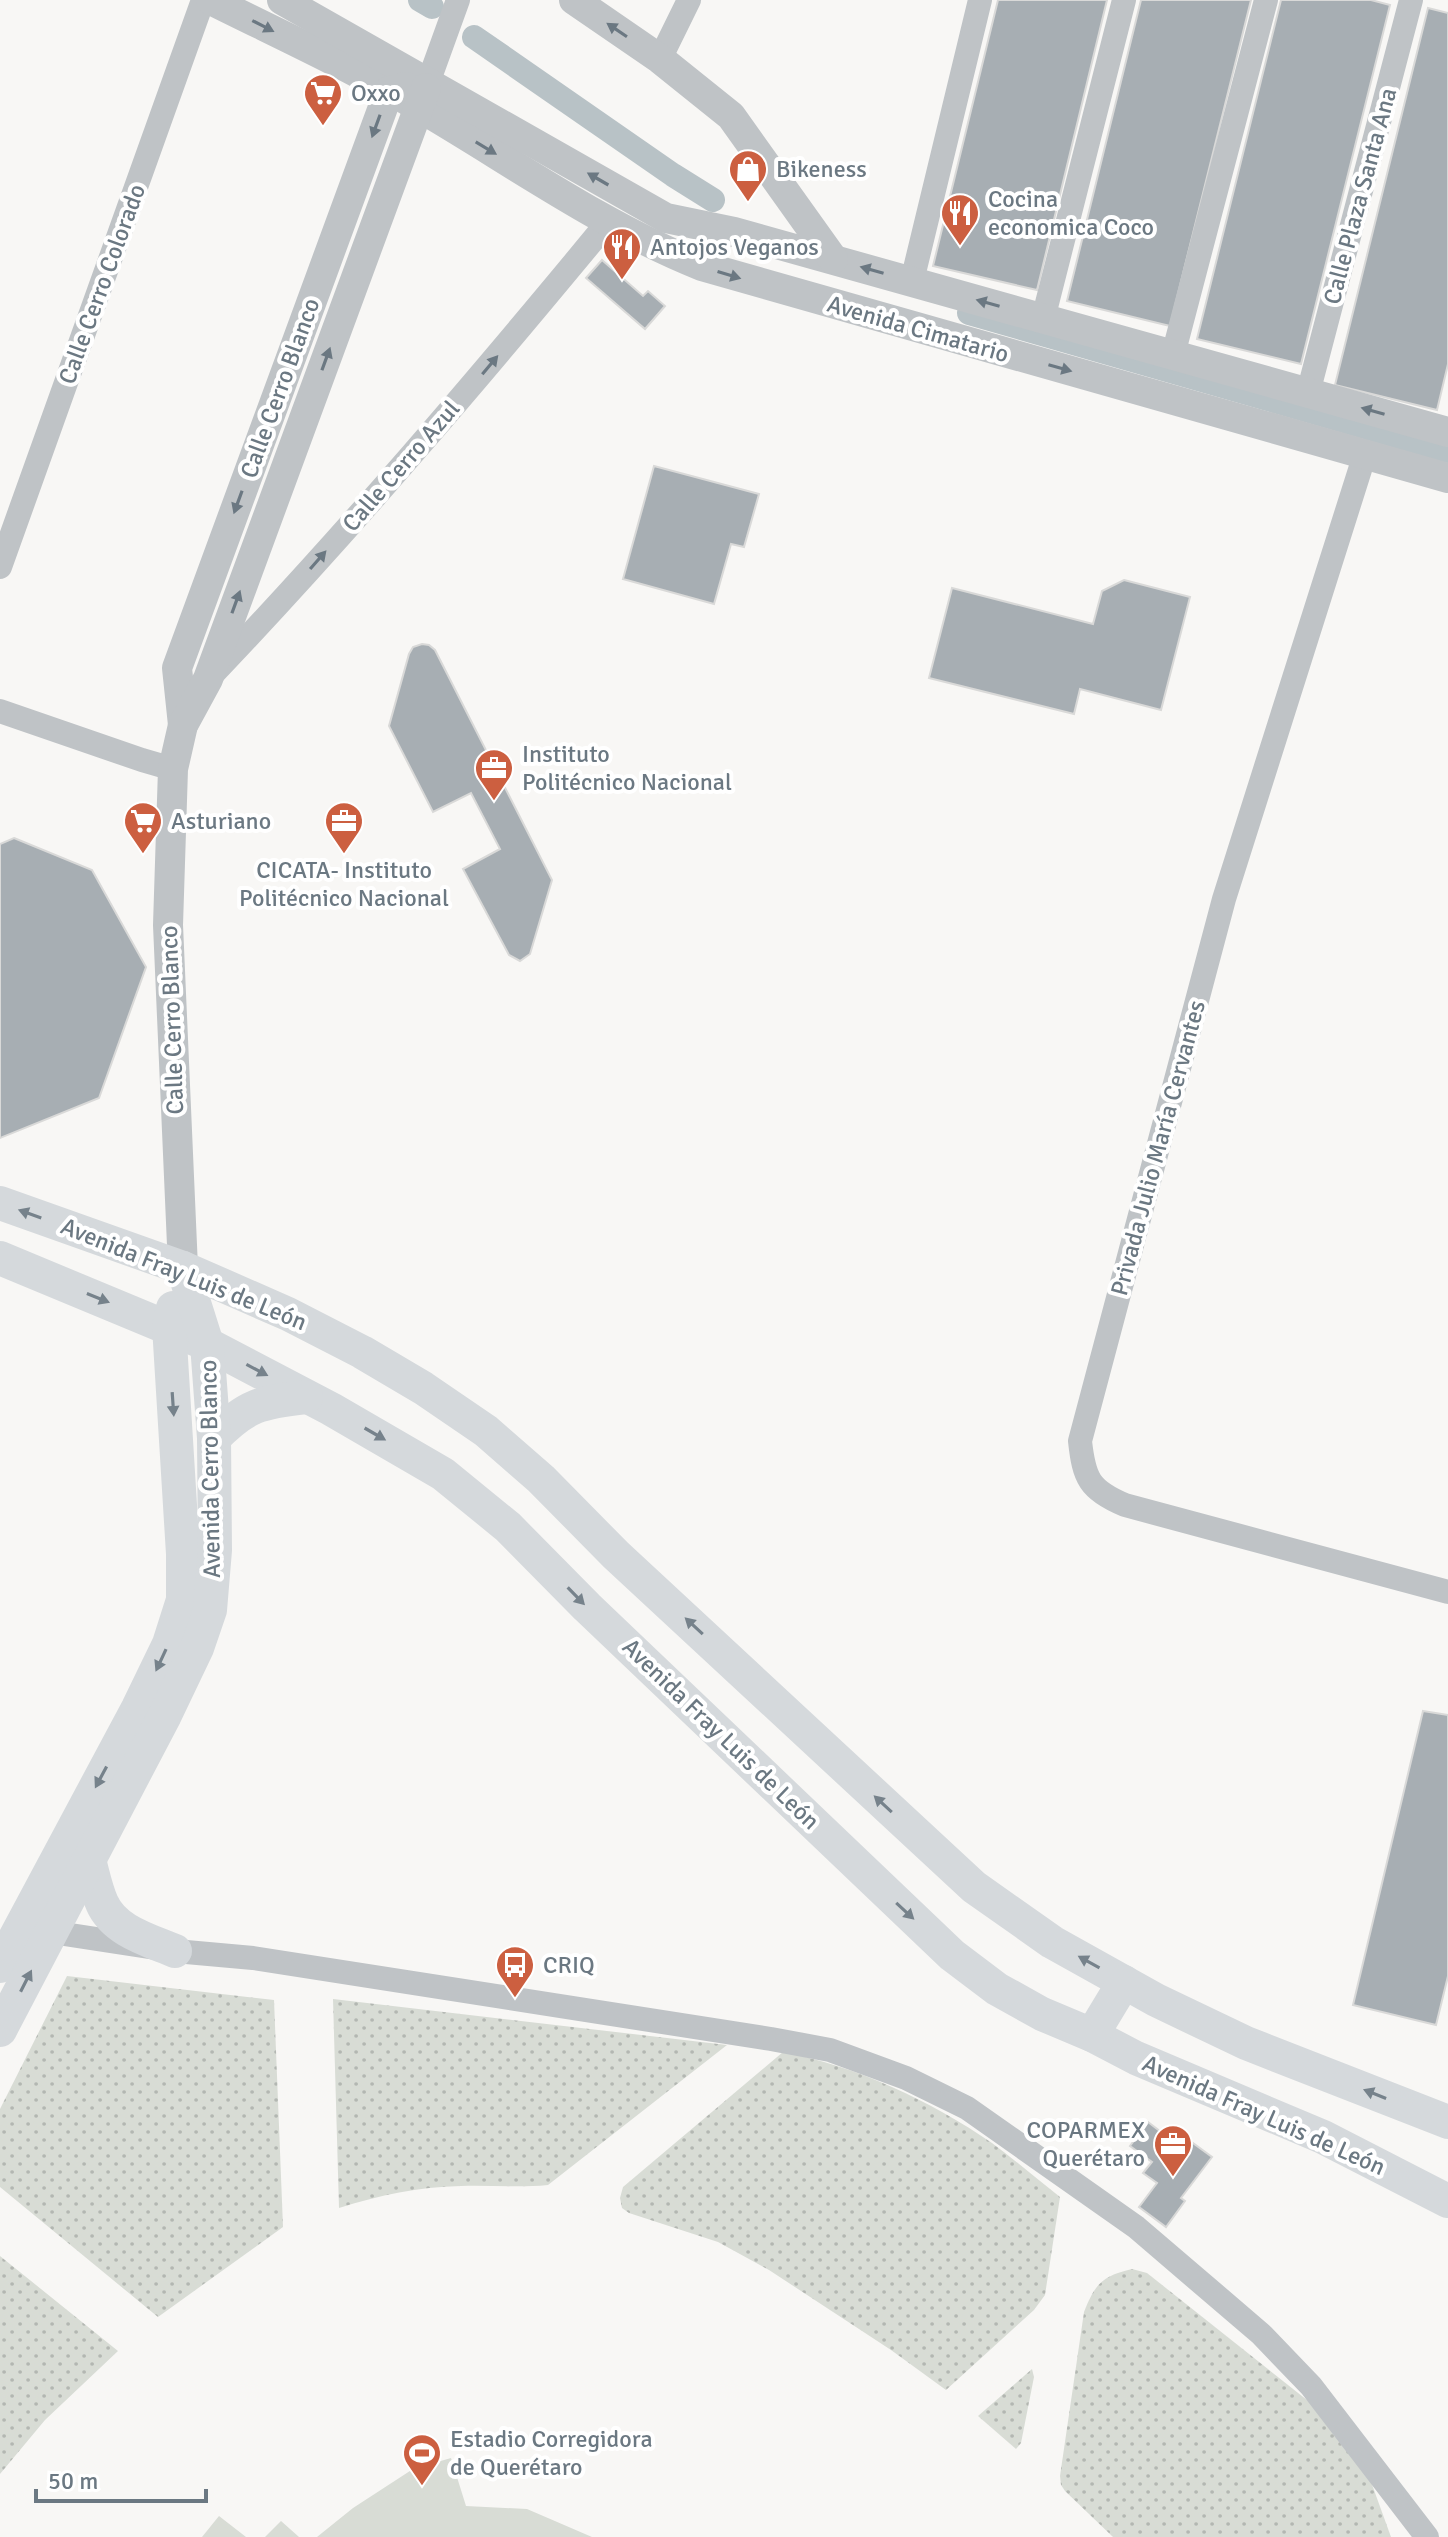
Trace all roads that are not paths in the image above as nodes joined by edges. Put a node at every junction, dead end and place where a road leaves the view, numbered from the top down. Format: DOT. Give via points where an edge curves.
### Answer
graph roads {
  1 [pos="203,0"];
  2 [pos="211,0"];
  3 [pos="282,0"];
  4 [pos="458,0"];
  5 [pos="574,0"];
  6 [pos="689,0"];
  7 [pos="980,0"];
  8 [pos="1124,0"];
  9 [pos="1266,0"];
  10 [pos="1411,0"];
  11 [pos="321,40"];
  12 [pos="660,59"];
  13 [pos="389,91"];
  14 [pos="424,95"];
  15 [pos="666,218"];
  16 [pos="608,222"];
  17 [pos="656,248"];
  18 [pos="833,259"];
  19 [pos="912,281"];
  20 [pos="1043,319"];
  21 [pos="1173,355"];
  22 [pos="1308,393"];
  23 [pos="1446,425"];
  24 [pos="1365,454"];
  25 [pos="1448,478"];
  26 [pos="0,567"];
  27 [pos="177,668"];
  28 [pos="208,679"];
  29 [pos="0,711"];
  30 [pos="183,725"];
  31 [pos="173,769"];
  32 [pos="0,1203"];
  33 [pos="0,1258"];
  34 [pos="183,1268"];
  35 [pos="169,1326"];
  36 [pos="207,1344"];
  37 [pos="306,1397"];
  38 [pos="214,1438"];
  39 [pos="1448,1592"];
  40 [pos="89,1860"];
  41 [pos="51,1932"];
  42 [pos="175,1951"];
  43 [pos="0,1966"];
  44 [pos="1124,1982"];
  45 [pos="0,2030"];
  46 [pos="1092,2035"];
  47 [pos="1448,2122"];
  48 [pos="1448,2201"];
  49 [pos="1427,2537"];
  1 -- 26 [label="street, Calle Cerro Colorado"];
  2 -- 11 [label="street, one-way"];
  3 -- 11 [label="street"];
  4 -- 14 [label="street, Calle Cerro Blanco"];
  12 -- 5 [label="street, one-way"];
  6 -- 12 [label="street"];
  7 -- 19 [label="street"];
  8 -- 20 [label="street"];
  9 -- 21 [label="street"];
  10 -- 22 [label="street, Calle Plaza Santa Ana"];
  11 -- 13 [label="street"];
  11 -- 14 [label="street"];
  12 -- 18 [label="street" via="731,116"];
  13 -- 14 [label="street"];
  13 -- 27 [label="street, Calle Cerro Blanco, one-way"];
  15 -- 14 [label="street, Avenida Cimatario, one-way"];
  14 -- 16 [label="street, Avenida Cimatario, one-way"];
  28 -- 14 [label="street, Calle Cerro Blanco, one-way"];
  15 -- 17 [label="street"];
  15 -- 18 [label="street, Avenida Cimatario"];
  16 -- 17 [label="street, Avenida Cimatario"];
  28 -- 16 [label="street, Calle Cerro Azul, one-way" via="480,376"];
  17 -- 24 [label="street, Avenida Cimatario, one-way" via="772,288"];
  19 -- 18 [label="street, Avenida Cimatario, one-way"];
  20 -- 19 [label="street, Avenida Cimatario, one-way"];
  20 -- 21 [label="street, Avenida Cimatario"];
  21 -- 22 [label="street, Avenida Cimatario"];
  23 -- 22 [label="street, Avenida Cimatario, one-way"];
  24 -- 25 [label="street, Avenida Cimatario"];
  24 -- 39 [label="street, Privada Julio María Cervantes" via="1224,899 1080,1441 1087,1478 1103,1495 1125,1505"];
  27 -- 28 [label="street"];
  27 -- 30 [label="street, Calle Cerro Blanco"];
  28 -- 30 [label="street, Calle Cerro Blanco"];
  29 -- 31 [label="street"];
  30 -- 31 [label="street, Calle Cerro Blanco"];
  31 -- 34 [label="street, Calle Cerro Blanco" via="168,925"];
  34 -- 32 [label="main road, Avenida Fray Luis de León, one-way"];
  33 -- 35 [label="main road, Avenida Fray Luis de León, one-way"];
  34 -- 35 [label="main road, Avenida Cerro Blanco"];
  34 -- 36 [label="main road, Avenida Cerro Blanco"];
  44 -- 34 [label="main road, Avenida Fray Luis de León, one-way" via="1052,1942 974,1887 486,1431 349,1344"];
  35 -- 36 [label="main road, Avenida Fray Luis de León"];
  35 -- 43 [label="main road, Avenida Cerro Blanco, one-way" via="183,1600 138,1708"];
  36 -- 37 [label="main road, Avenida Fray Luis de León, one-way"];
  36 -- 38 [label="main road, Avenida Cerro Blanco"];
  37 -- 38 [label="main road" via="249,1408"];
  37 -- 46 [label="main road, Avenida Fray Luis de León, one-way" via="417,1458 476,1500 952,1955 997,1989"];
  38 -- 40 [label="main road, Avenida Cerro Blanco" via="210,1610 191,1662"];
  40 -- 41 [label="main road, Avenida Cerro Blanco"];
  40 -- 42 [label="main road" via="112,1919"];
  41 -- 42 [label="street"];
  45 -- 41 [label="main road, Avenida Cerro Blanco, one-way"];
  42 -- 49 [label="street" via="253,1958 771,2039 830,2050 906,2078 967,2108 1136,2227 1261,2334 1311,2386"];
  44 -- 46 [label="main road"];
  47 -- 44 [label="main road, Avenida Fray Luis de León, one-way" via="1246,2043"];
  46 -- 48 [label="main road, Avenida Fray Luis de León" via="1323,2137"];
}
